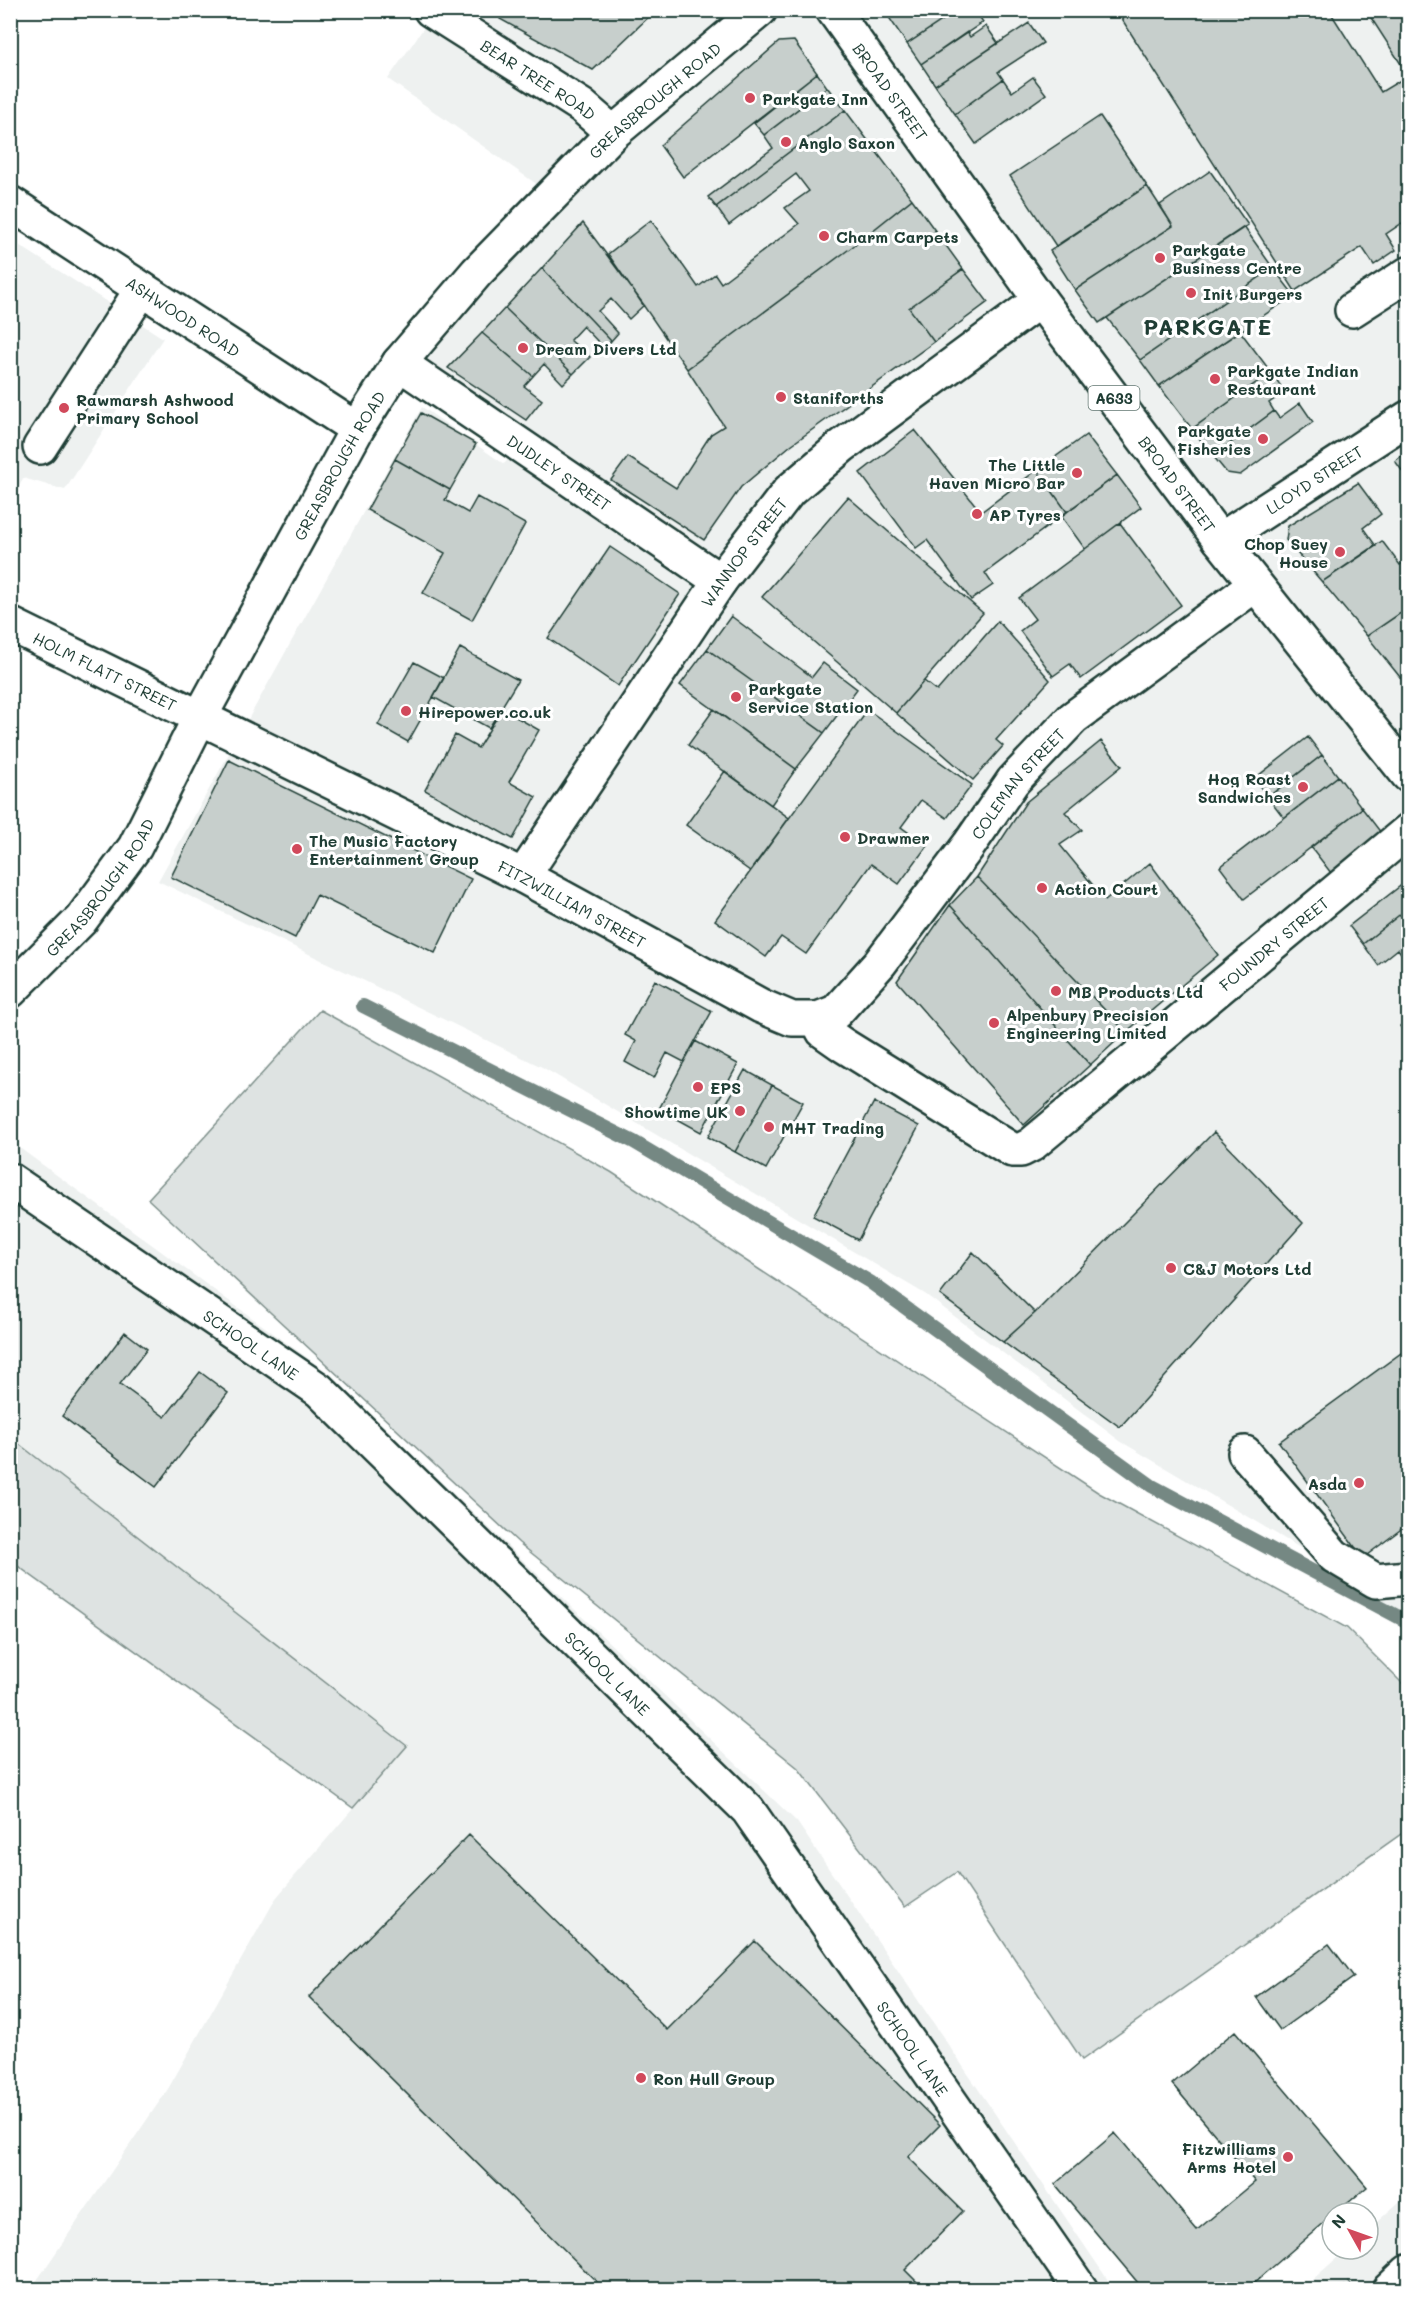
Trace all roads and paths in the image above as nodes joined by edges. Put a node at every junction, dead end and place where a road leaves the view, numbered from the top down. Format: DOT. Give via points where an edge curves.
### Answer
graph roads {
  1 [pos="431,10"];
  2 [pos="760,10"];
  3 [pos="833,10"];
  4 [pos="613,133"];
  5 [pos="10,203"];
  6 [pos="1408,274"];
  7 [pos="142,289"];
  8 [pos="1040,300"];
  9 [pos="1352,310"];
  10 [pos="399,363"];
  11 [pos="1408,418"];
  12 [pos="357,429"];
  13 [pos="40,447"];
  14 [pos="1220,540"];
  15 [pos="720,581"];
  16 [pos="1255,585"];
  17 [pos="10,624"];
  18 [pos="200,717"];
  19 [pos="1408,775"];
  20 [pos="1408,831"];
  21 [pos="523,876"];
  22 [pos="10,991"];
  23 [pos="818,1019"];
  24 [pos="10,1180"];
  25 [pos="1245,1453"];
  26 [pos="1408,1578"];
  27 [pos="1408,2272"];
  28 [pos="1081,2289"];
  29 [pos="1389,2289"];
  1 -- 4 [label="street, BEAR TREE ROAD" via="582,106"];
  2 -- 4 [label="street, GREASBROUGH ROAD"];
  3 -- 8 [label="street, BROAD STREET / A633"];
  4 -- 10 [label="street, GREASBROUGH ROAD" via="477,272"];
  5 -- 7 [label="street, ASHWOOD ROAD"];
  6 -- 9 [label="street"];
  7 -- 12 [label="street, ASHWOOD ROAD"];
  7 -- 13 [label="street"];
  8 -- 14 [label="street, BROAD STREET / A633"];
  8 -- 15 [label="street, WANNOP STREET" via="842,446 789,491"];
  10 -- 12 [label="street, GREASBROUGH ROAD"];
  10 -- 15 [label="street, DUDLEY STREET"];
  11 -- 14 [label="street, LLOYD STREET"];
  12 -- 18 [label="street, GREASBROUGH ROAD"];
  14 -- 16 [label="street, BROAD STREET / A633"];
  15 -- 21 [label="street, WANNOP STREET"];
  16 -- 19 [label="street, BROAD STREET / A633"];
  16 -- 23 [label="street, COLEMAN STREET" via="1073,718 1013,781 880,963 836,1012"];
  17 -- 18 [label="street, HOLM FLATT STREET"];
  18 -- 21 [label="street, FITZWILLIAM STREET"];
  18 -- 22 [label="street, GREASBROUGH ROAD" via="135,847 81,920"];
  20 -- 23 [label="street, FOUNDRY STREET" via="1021,1150 1012,1150 843,1045 823,1031"];
  21 -- 23 [label="street, FITZWILLIAM STREET" via="761,1006 792,1019"];
  24 -- 28 [label="street, SCHOOL LANE" via="319,1390 748,1810"];
  25 -- 26 [label="street" via="1334,1556 1376,1581"];
  27 -- 29 [label="street"];
}
